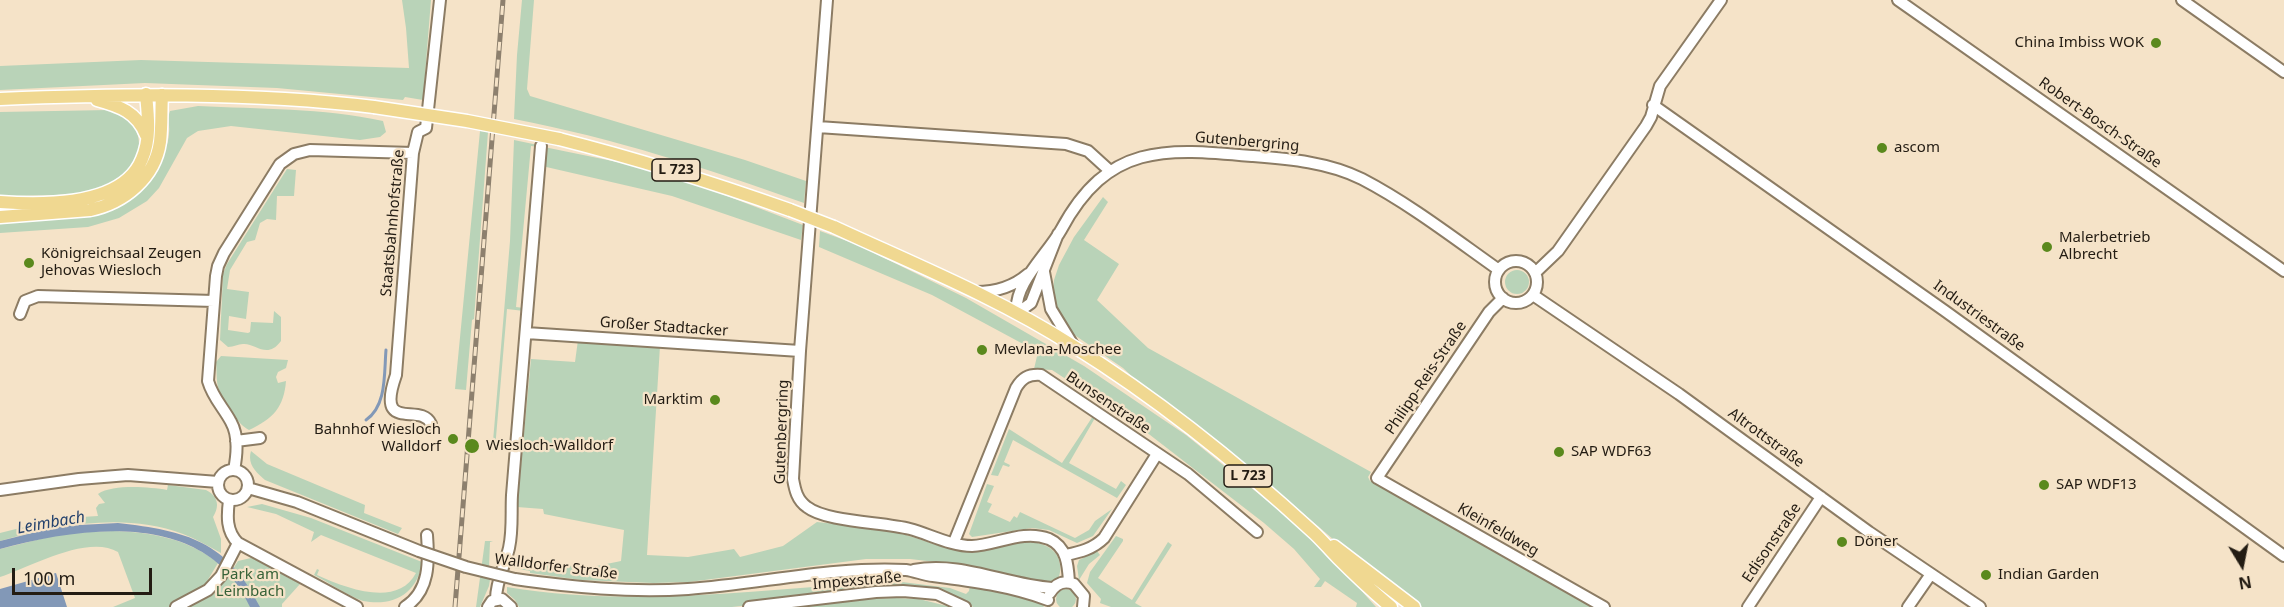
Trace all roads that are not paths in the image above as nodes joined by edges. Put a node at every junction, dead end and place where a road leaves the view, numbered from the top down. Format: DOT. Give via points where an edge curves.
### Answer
graph roads {
  1 [pos="441,0"];
  2 [pos="827,0"];
  3 [pos="1721,0"];
  4 [pos="1898,0"];
  5 [pos="2182,0"];
  6 [pos="2284,72"];
  7 [pos="146,94"];
  8 [pos="162,95"];
  9 [pos="84,96"];
  10 [pos="0,99"];
  11 [pos="1653,105"];
  12 [pos="818,127"];
  13 [pos="147,138"];
  14 [pos="541,146"];
  15 [pos="413,153"];
  16 [pos="1110,171"];
  17 [pos="0,202"];
  18 [pos="0,217"];
  19 [pos="1499,270"];
  20 [pos="1039,271"];
  21 [pos="2284,271"];
  22 [pos="1535,273"];
  23 [pos="974,292"];
  24 [pos="1533,295"];
  25 [pos="1503,298"];
  26 [pos="214,301"];
  27 [pos="1017,313"];
  28 [pos="20,314"];
  29 [pos="526,333"];
  30 [pos="1073,346"];
  31 [pos="800,351"];
  32 [pos="431,424"];
  33 [pos="260,438"];
  34 [pos="236,441"];
  35 [pos="1157,453"];
  36 [pos="234,470"];
  37 [pos="1377,478"];
  38 [pos="218,482"];
  39 [pos="248,488"];
  40 [pos="0,490"];
  41 [pos="1821,497"];
  42 [pos="229,500"];
  43 [pos="1257,532"];
  44 [pos="1315,533"];
  45 [pos="427,535"];
  46 [pos="954,542"];
  47 [pos="235,547"];
  48 [pos="1066,555"];
  49 [pos="2284,556"];
  50 [pos="910,571"];
  51 [pos="1931,574"];
  52 [pos="1070,582"];
  53 [pos="1052,588"];
  54 [pos="492,603"];
  55 [pos="1049,603"];
  56 [pos="176,607"];
  57 [pos="357,607"];
  58 [pos="405,607"];
  59 [pos="512,607"];
  60 [pos="749,607"];
  61 [pos="965,607"];
  62 [pos="1085,607"];
  63 [pos="1391,607"];
  64 [pos="1414,607"];
  65 [pos="1604,607"];
  66 [pos="1748,607"];
  67 [pos="1908,607"];
  68 [pos="1980,607"];
  1 -- 15 [label="street, Staatsbahnhofstraße" via="426,128 418,132"];
  2 -- 12 [label="street, Gutenbergring"];
  3 -- 11 [label="street" via="1660,86"];
  4 -- 21 [label="street, Robert-Bosch-Straße"];
  5 -- 6 [label="street"];
  7 -- 8 [label="main road, L 723"];
  7 -- 9 [label="main road, L 723"];
  7 -- 13 [label="main road"];
  8 -- 18 [label="main road" via="156,157 148,173 128,195 90,210"];
  8 -- 23 [label="main road, L 723, bridge" via="374,107 559,139 646,161 790,210"];
  9 -- 10 [label="main road, L 723"];
  9 -- 13 [label="main road" via="125,109 136,117"];
  11 -- 22 [label="street" via="1646,126 1558,251"];
  11 -- 49 [label="street, Industriestraße"];
  12 -- 16 [label="street" via="1066,144 1088,151"];
  12 -- 31 [label="street, Gutenbergring"];
  13 -- 17 [label="main road" via="135,171 116,188 74,200"];
  14 -- 29 [label="street"];
  15 -- 26 [label="street" via="310,150 287,158 220,260"];
  15 -- 32 [label="street, Staatsbahnhofstraße" via="396,375 390,399 399,413 423,416"];
  16 -- 19 [label="street, Gutenbergring" via="1137,158 1167,151 1315,164 1361,179"];
  16 -- 20 [label="street, Gutenbergring" via="1082,199"];
  19 -- 22 [label="street" via="1518,261"];
  19 -- 25 [label="street" via="1495,282"];
  20 -- 23 [label="street" via="1008,286"];
  20 -- 27 [label="street, Gutenbergring" via="1017,296"];
  20 -- 30 [label="street" via="1052,309"];
  22 -- 24 [label="street" via="1537,285"];
  23 -- 27 [label="main road, L 723"];
  24 -- 25 [label="street" via="1518,303"];
  24 -- 41 [label="street, Altrottstraße" via="1687,399"];
  25 -- 37 [label="street, Philipp-Reis-Straße" via="1489,312"];
  26 -- 28 [label="street" via="38,296 25,301"];
  26 -- 34 [label="street" via="208,381 214,398 231,422"];
  27 -- 30 [label="main road, L 723"];
  29 -- 31 [label="street, Großer Stadtacker"];
  29 -- 54 [label="street" via="512,495 513,525"];
  30 -- 44 [label="main road, L 723" via="1185,426"];
  31 -- 46 [label="street, Gutenbergring" via="793,479 800,501 820,514 892,525"];
  33 -- 34 [label="street"];
  34 -- 36 [label="street"];
  35 -- 43 [label="street, Bunsenstraße"];
  35 -- 46 [label="street, Bunsenstraße" via="1041,375 1028,376 1016,388"];
  35 -- 48 [label="street" via="1098,545"];
  36 -- 38 [label="street" via="224,473"];
  36 -- 39 [label="street" via="247,478"];
  37 -- 65 [label="street, Kleinfeldweg"];
  38 -- 40 [label="street" via="128,475"];
  38 -- 42 [label="street" via="219,491"];
  39 -- 42 [label="street" via="241,498"];
  39 -- 50 [label="street, Walldorfer Straße, bridge" via="297,502 466,567 580,588 653,591 867,571"];
  41 -- 51 [label="street, Altrottstraße"];
  41 -- 66 [label="street, Edisonstraße"];
  42 -- 47 [label="street" via="227,521"];
  44 -- 63 [label="main road, L 723"];
  44 -- 64 [label="main road, L 723"];
  45 -- 58 [label="street" via="426,579 419,595"];
  46 -- 48 [label="street, Gutenbergring" via="970,546 1040,537 1057,544"];
  47 -- 56 [label="street" via="208,590"];
  47 -- 57 [label="street"];
  48 -- 52 [label="street"];
  50 -- 53 [label="street, Walldorfer Straße" via="929,567 969,571"];
  50 -- 55 [label="street, Walldorfer Straße" via="997,585 1027,592"];
  51 -- 67 [label="street"];
  51 -- 68 [label="street, Altrottstraße"];
  52 -- 53 [label="street"];
  52 -- 62 [label="street" via="1082,591"];
  53 -- 55 [label="street"];
  54 -- 59 [label="street" via="502,599"];
  60 -- 61 [label="street, Impexstraße" via="903,591 937,594"];
}
